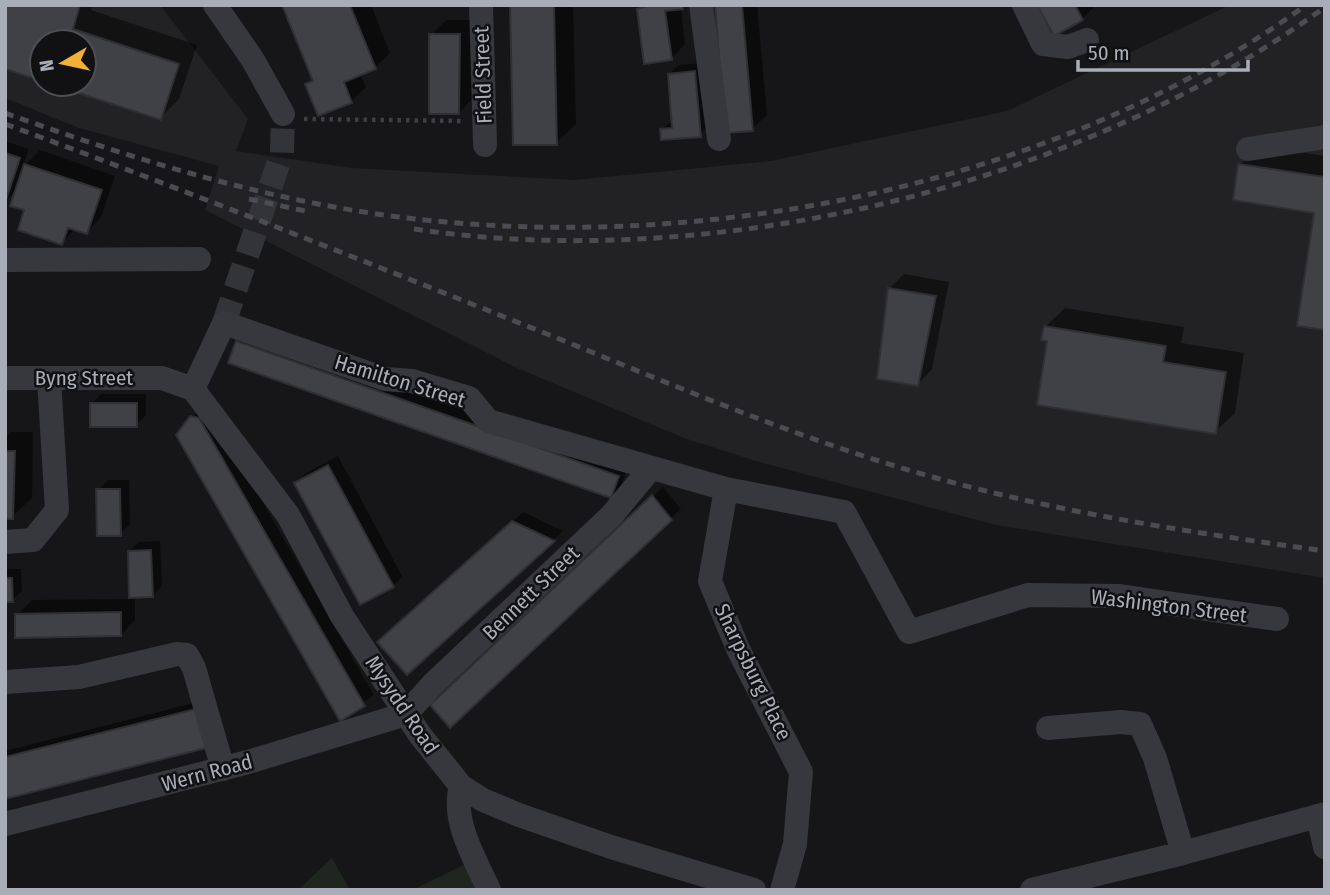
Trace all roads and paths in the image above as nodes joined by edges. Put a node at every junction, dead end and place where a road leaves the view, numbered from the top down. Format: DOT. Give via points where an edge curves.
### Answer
graph roads {
  1 [pos="215,5"];
  2 [pos="481,5"];
  3 [pos="701,5"];
  4 [pos="1024,5"];
  5 [pos="1087,40"];
  6 [pos="283,114"];
  7 [pos="437,121"];
  8 [pos="1325,138"];
  9 [pos="719,139"];
  10 [pos="485,145"];
  11 [pos="1248,149"];
  12 [pos="199,259"];
  13 [pos="5,260"];
  14 [pos="5,378"];
  15 [pos="49,379"];
  16 [pos="192,389"];
  17 [pos="651,468"];
  18 [pos="726,489"];
  19 [pos="5,542"];
  20 [pos="1277,620"];
  21 [pos="5,682"];
  22 [pos="406,714"];
  23 [pos="1048,728"];
  24 [pos="223,769"];
  25 [pos="461,786"];
  26 [pos="1321,815"];
  27 [pos="5,824"];
  28 [pos="1325,847"];
  29 [pos="1183,853"];
  30 [pos="1101,882"];
  31 [pos="489,890"];
  32 [pos="754,890"];
  33 [pos="782,890"];
  34 [pos="1031,890"];
  1 -- 6 [label="street"];
  2 -- 10 [label="street, Field Street"];
  3 -- 9 [label="street"];
  4 -- 5 [label="street" via="1043,44 1068,47"];
  6 -- 7 [label="path" via="316,121"];
  8 -- 11 [label="street"];
  12 -- 13 [label="street"];
  14 -- 15 [label="street, Byng Street"];
  15 -- 16 [label="street, Byng Street" via="162,378"];
  15 -- 19 [label="street" via="57,510 33,540"];
  16 -- 17 [label="street, Hamilton Street" via="224,323 385,379 412,381 469,398 488,421"];
  16 -- 22 [label="street, Mysydd Road" via="288,515 342,616"];
  17 -- 18 [label="street, Hamilton Street"];
  17 -- 22 [label="street, Bennett Street" via="612,515"];
  18 -- 20 [label="street, Washington Street" via="844,512 909,632 1028,595 1118,596"];
  18 -- 33 [label="street, Sharpsburg Place" via="710,582 738,649 801,772 795,844"];
  21 -- 24 [label="street" via="79,677 187,654"];
  22 -- 24 [label="street, Wern Road"];
  22 -- 25 [label="street, Mysydd Road"];
  23 -- 29 [label="street" via="1140,724"];
  24 -- 27 [label="street, Wern Road"];
  25 -- 31 [label="street" via="461,821"];
  25 -- 32 [label="street, Mysydd Road" via="519,815"];
  26 -- 28 [label="street"];
  26 -- 29 [label="street"];
  29 -- 30 [label="street"];
  30 -- 34 [label="street"];
}
